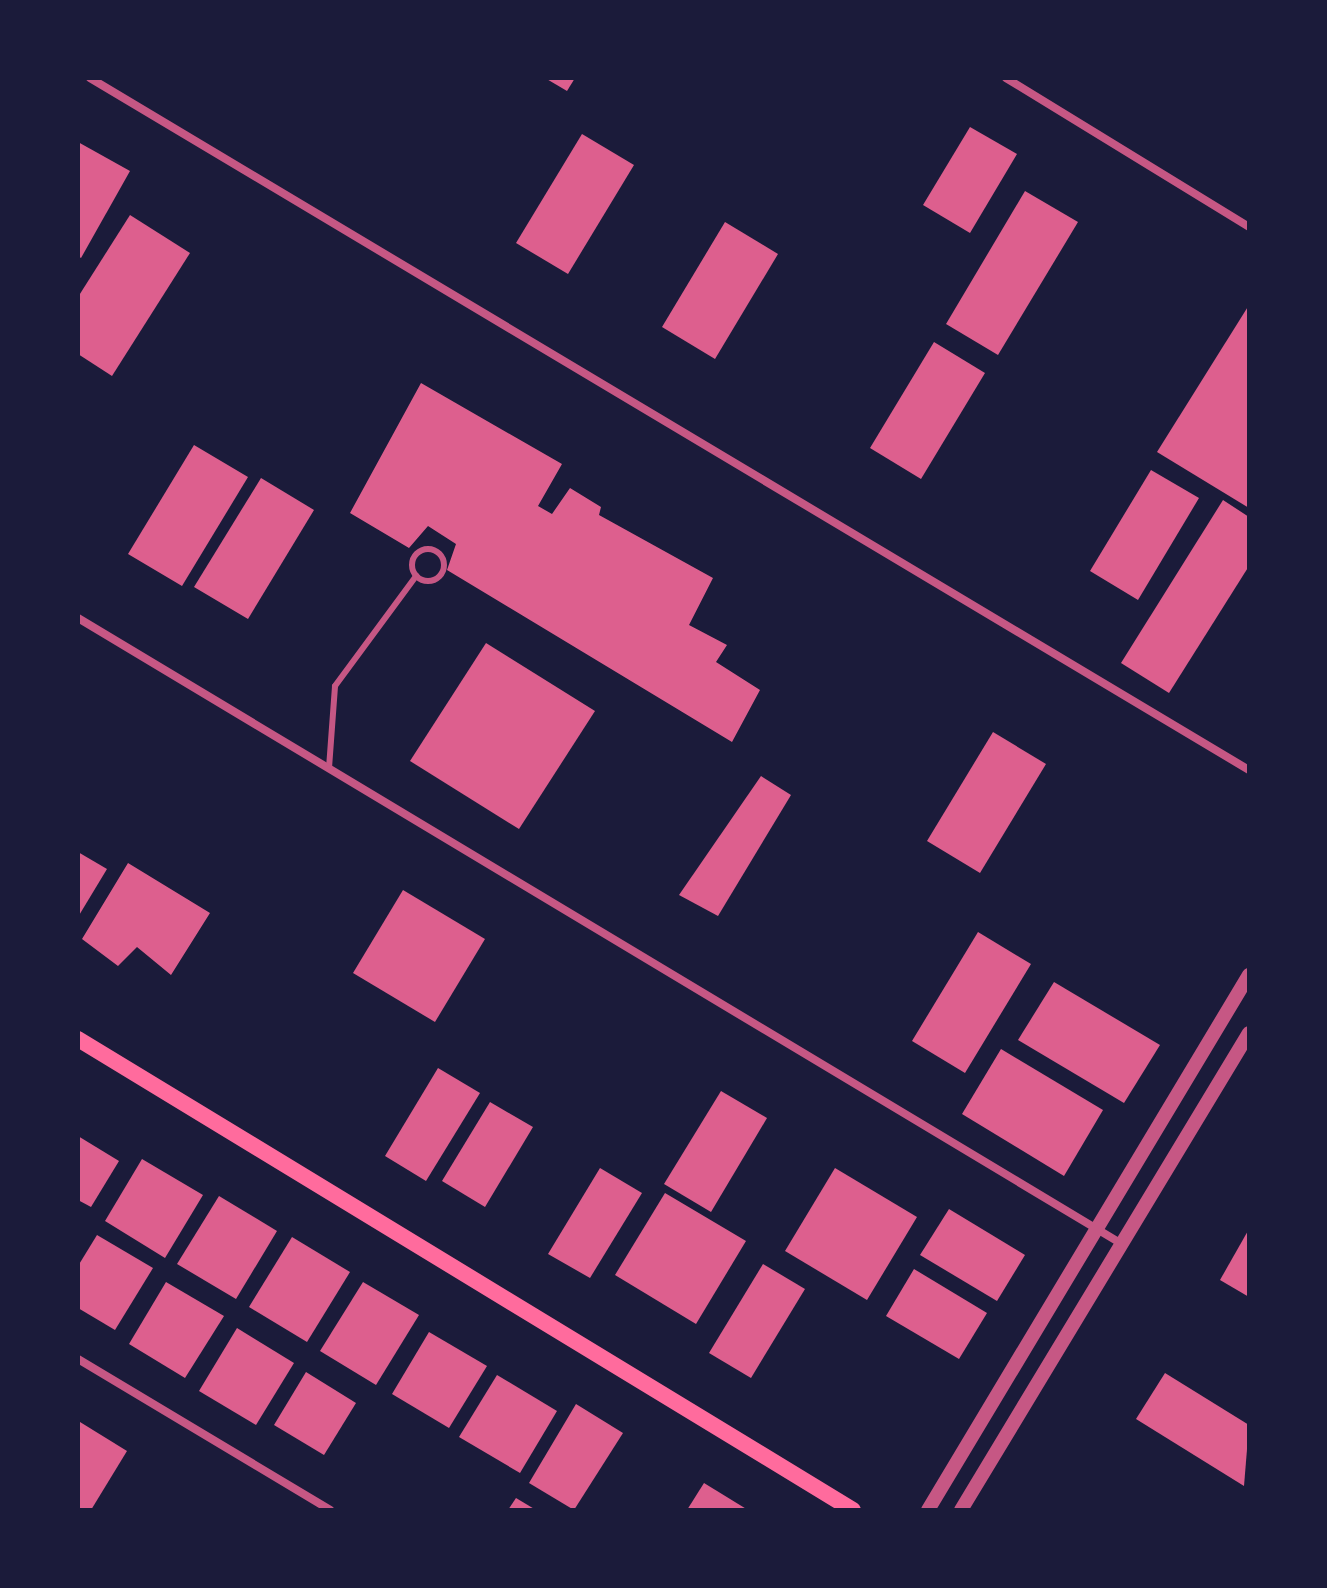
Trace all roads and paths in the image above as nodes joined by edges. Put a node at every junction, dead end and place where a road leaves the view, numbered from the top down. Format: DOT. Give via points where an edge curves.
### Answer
graph roads {
  1 [pos="90,78"];
  2 [pos="1006,78"];
  3 [pos="1249,227"];
  4 [pos="416,576"];
  5 [pos="78,618"];
  6 [pos="329,768"];
  7 [pos="1249,770"];
  8 [pos="1249,975"];
  9 [pos="1249,1033"];
  10 [pos="78,1039"];
  11 [pos="1095,1229"];
  12 [pos="1122,1244"];
  13 [pos="78,1359"];
  14 [pos="330,1510"];
  15 [pos="853,1510"];
  16 [pos="928,1510"];
  17 [pos="961,1510"];
  1 -- 7 [label="street"];
  2 -- 3 [label="street"];
  4 -- 4 [label="lane" via="436,579 443,570 436,551 415,555"];
  4 -- 6 [label="lane" via="335,686"];
  5 -- 6 [label="street"];
  6 -- 11 [label="street"];
  8 -- 11 [label="street"];
  9 -- 12 [label="street"];
  10 -- 15 [label="main road"];
  11 -- 12 [label="street"];
  11 -- 16 [label="street"];
  12 -- 17 [label="street"];
  13 -- 14 [label="street"];
}
